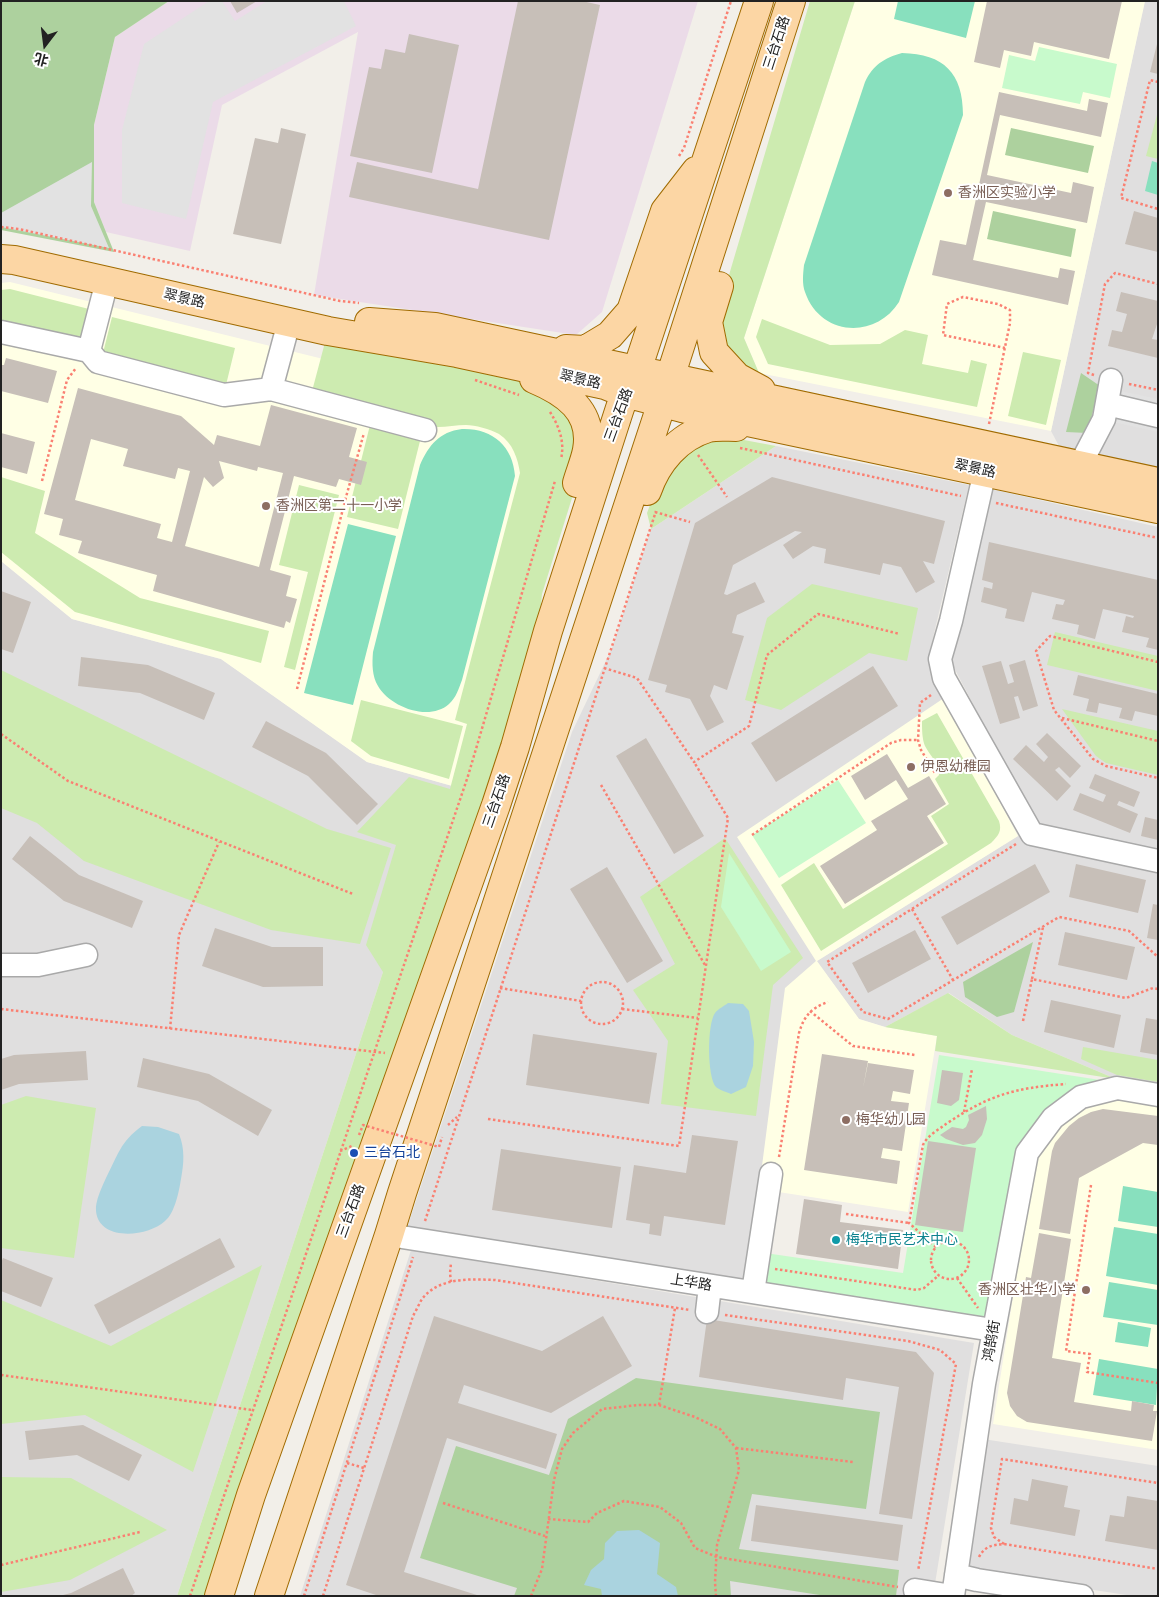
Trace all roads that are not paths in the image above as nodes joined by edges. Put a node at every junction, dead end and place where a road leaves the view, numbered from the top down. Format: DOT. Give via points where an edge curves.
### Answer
graph roads {
  1 [pos="759,1"];
  2 [pos="791,1"];
  3 [pos="709,153"];
  4 [pos="739,163"];
  5 [pos="1,244"];
  6 [pos="1,259"];
  7 [pos="107,281"];
  8 [pos="289,322"];
  9 [pos="1,332"];
  10 [pos="524,346"];
  11 [pos="89,351"];
  12 [pos="457,353"];
  13 [pos="670,376"];
  14 [pos="1111,380"];
  15 [pos="631,381"];
  16 [pos="271,389"];
  17 [pos="662,402"];
  18 [pos="784,402"];
  19 [pos="1105,412"];
  20 [pos="1158,416"];
  21 [pos="769,427"];
  22 [pos="425,430"];
  23 [pos="985,458"];
  24 [pos="1080,466"];
  25 [pos="1158,482"];
  26 [pos="1158,509"];
  27 [pos="535,677"];
  28 [pos="554,727"];
  29 [pos="1158,860"];
  30 [pos="86,955"];
  31 [pos="1,965"];
  32 [pos="1158,1095"];
  33 [pos="770,1174"];
  34 [pos="389,1236"];
  35 [pos="710,1286"];
  36 [pos="754,1292"];
  37 [pos="707,1312"];
  38 [pos="993,1330"];
  39 [pos="277,1420"];
  40 [pos="323,1434"];
  41 [pos="276,1501"];
  42 [pos="960,1587"];
  43 [pos="915,1590"];
  44 [pos="219,1596"];
  45 [pos="236,1596"];
  46 [pos="254,1596"];
  47 [pos="269,1596"];
  48 [pos="1082,1596"];
  1 -- 3 [label="main road, 三台石路"];
  2 -- 4 [label="main road, 三台石路"];
  3 -- 10 [label="main road" via="665,211 631,311 610,335 585,350"];
  3 -- 15 [label="main road, 三台石路"];
  4 -- 13 [label="main road, 三台石路"];
  4 -- 18 [label="main road" via="731,244 708,322 714,352 737,377"];
  5 -- 10 [label="main road, 翠景路" via="354,321 435,327"];
  6 -- 7 [label="main road, 翠景路"];
  7 -- 8 [label="main road, 翠景路"];
  7 -- 11 [label="street"];
  8 -- 12 [label="main road, 翠景路"];
  8 -- 16 [label="street"];
  9 -- 11 [label="street"];
  10 -- 15 [label="main road, 翠景路"];
  11 -- 16 [label="street" via="98,362 224,395"];
  12 -- 15 [label="main road, 翠景路" via="605,385"];
  12 -- 27 [label="main road" via="556,389 573,401 585,422 587,450 542,594"];
  13 -- 15 [label="main road, 翠景路"];
  13 -- 17 [label="main road, 三台石路"];
  13 -- 18 [label="main road, 翠景路"];
  14 -- 19 [label="street"];
  15 -- 17 [label="main road, 翠景路"];
  15 -- 27 [label="main road, 三台石路"];
  16 -- 22 [label="street"];
  17 -- 21 [label="main road, 翠景路"];
  17 -- 28 [label="main road, 三台石路"];
  18 -- 23 [label="main road, 翠景路"];
  19 -- 20 [label="street"];
  19 -- 24 [label="street"];
  21 -- 23 [label="main road, 翠景路"];
  21 -- 28 [label="main road" via="709,428 685,438 652,475 598,640"];
  23 -- 24 [label="main road, 翠景路"];
  23 -- 26 [label="main road, 翠景路"];
  23 -- 29 [label="street" via="979,500 940,659 944,678 1032,834"];
  24 -- 25 [label="main road, 翠景路"];
  27 -- 39 [label="main road, 三台石路" via="496,805"];
  28 -- 34 [label="main road, 三台石路"];
  30 -- 31 [label="street" via="38,965"];
  32 -- 38 [label="street, 鸿鹄街" via="1116,1088 1081,1097 1053,1118 1027,1153"];
  33 -- 36 [label="street"];
  34 -- 35 [label="street, 上华路"];
  34 -- 40 [label="main road, 三台石路"];
  35 -- 36 [label="street, 上华路"];
  35 -- 37 [label="street"];
  36 -- 38 [label="street, 上华路"];
  38 -- 42 [label="street, 鸿鹄街"];
  39 -- 41 [label="main road"];
  39 -- 44 [label="main road, 三台石路"];
  40 -- 41 [label="main road"];
  40 -- 47 [label="main road, 三台石路"];
  41 -- 45 [label="main road"];
  41 -- 46 [label="main road"];
  42 -- 43 [label="street"];
  42 -- 48 [label="street"];
}
